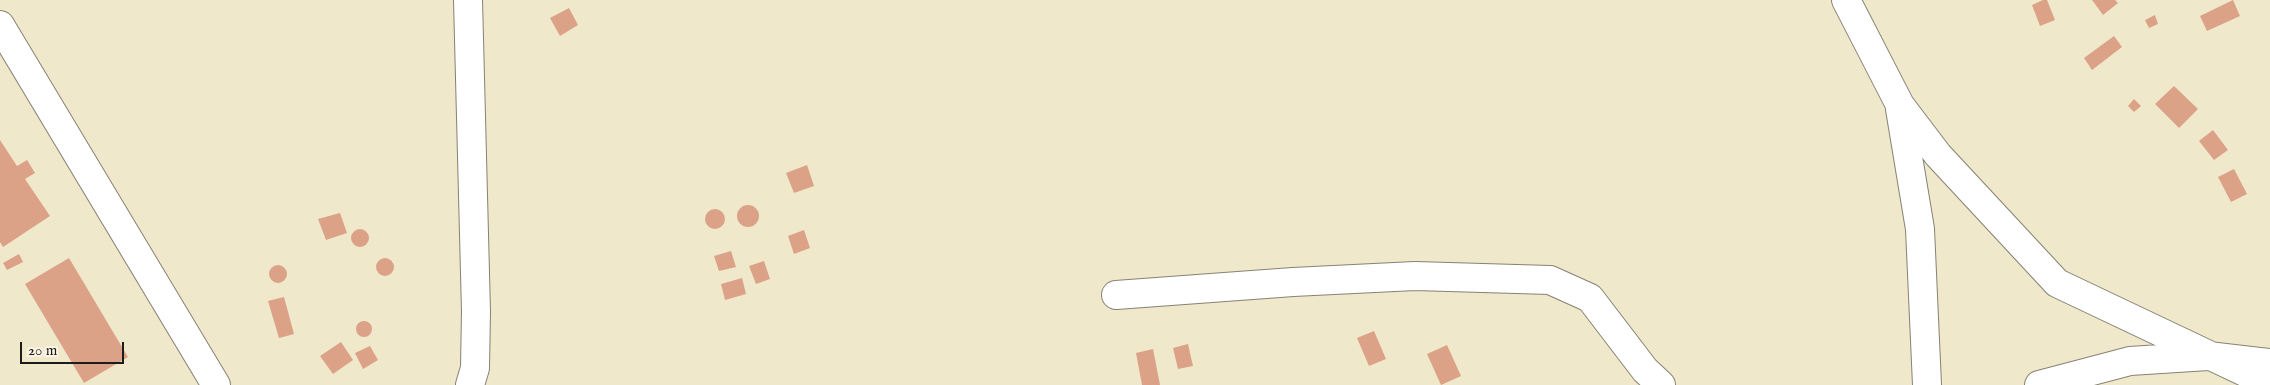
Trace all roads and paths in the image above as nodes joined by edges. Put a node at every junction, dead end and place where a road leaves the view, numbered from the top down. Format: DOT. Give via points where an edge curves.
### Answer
graph roads {
  1 [pos="468,0"];
  2 [pos="1846,0"];
  3 [pos="0,24"];
  4 [pos="1900,105"];
  5 [pos="1116,295"];
  6 [pos="2208,356"];
  7 [pos="2270,363"];
  8 [pos="2270,384"];
  9 [pos="216,385"];
  10 [pos="470,385"];
  11 [pos="1661,385"];
  12 [pos="1928,385"];
  13 [pos="2039,385"];
  1 -- 10 [label="street" via="476,312 474,368"];
  2 -- 4 [label="street"];
  3 -- 9 [label="street"];
  4 -- 6 [label="street" via="1938,155 2057,282"];
  4 -- 12 [label="street" via="1920,228"];
  5 -- 11 [label="street" via="1415,276 1550,280 1590,298 1645,370"];
  6 -- 7 [label="street"];
  6 -- 8 [label="street"];
  6 -- 13 [label="street" via="2130,361"];
}
